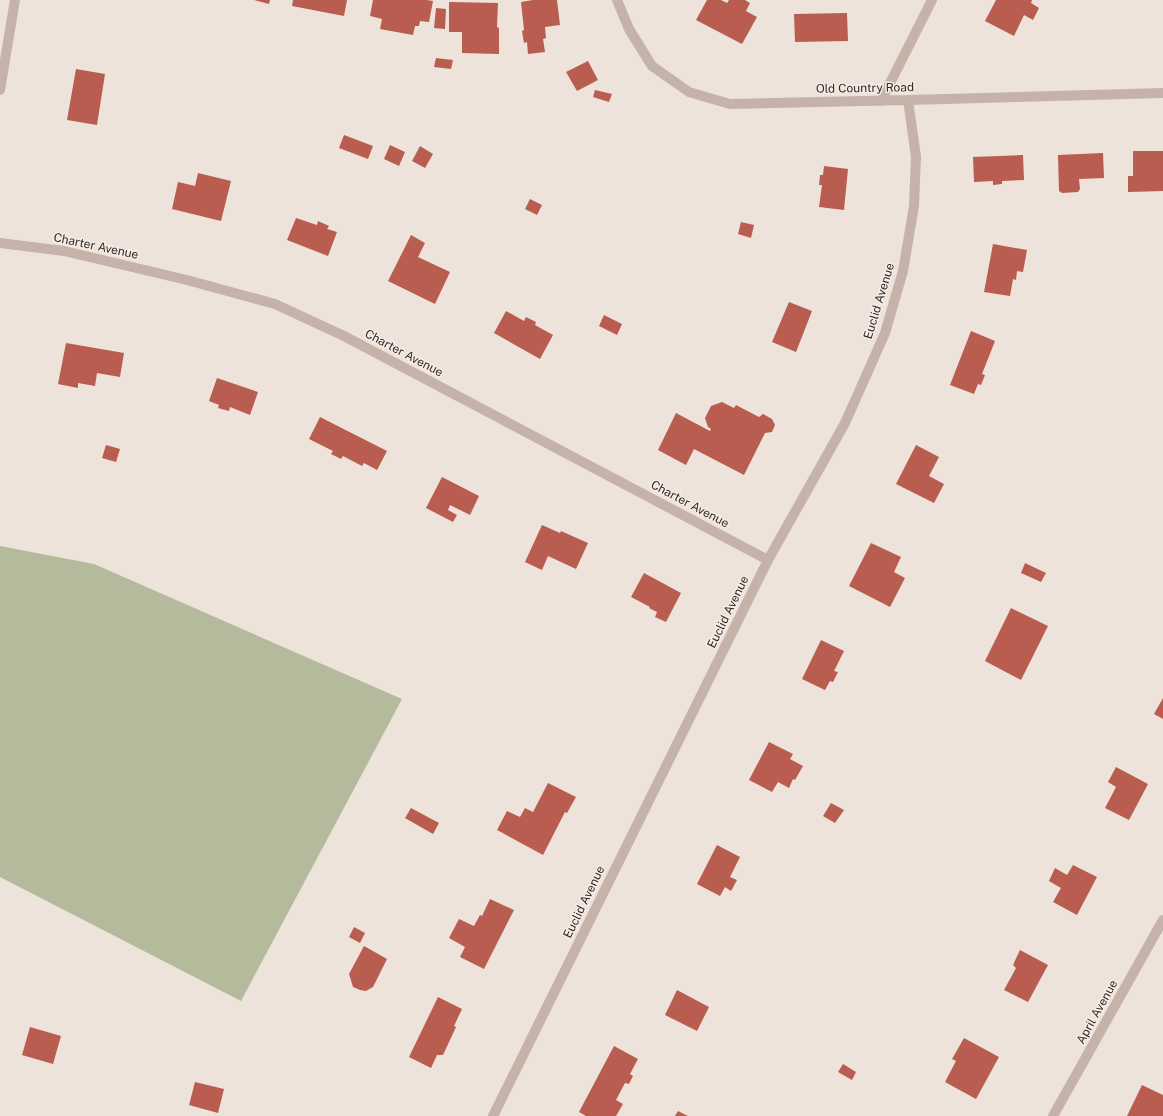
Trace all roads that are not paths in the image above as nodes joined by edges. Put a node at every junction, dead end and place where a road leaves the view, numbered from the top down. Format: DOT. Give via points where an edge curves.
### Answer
graph roads {
  1 [pos="15,0"];
  2 [pos="617,0"];
  3 [pos="932,0"];
  4 [pos="0,90"];
  5 [pos="1163,93"];
  6 [pos="908,100"];
  7 [pos="881,101"];
  8 [pos="0,243"];
  9 [pos="768,560"];
  10 [pos="1163,920"];
  11 [pos="492,1116"];
  12 [pos="1053,1116"];
  1 -- 4 [label="street"];
  2 -- 7 [label="street, Old Country Road" via="629,29 652,66 689,92 730,104"];
  3 -- 7 [label="street"];
  5 -- 6 [label="street, Old Country Road"];
  6 -- 7 [label="street, Old Country Road"];
  6 -- 9 [label="street, Euclid Avenue" via="916,157 914,206 903,271 885,333 845,423"];
  8 -- 9 [label="street, Charter Avenue" via="64,251 275,304 344,336"];
  9 -- 11 [label="street, Euclid Avenue"];
  10 -- 12 [label="street, April Avenue"];
}
